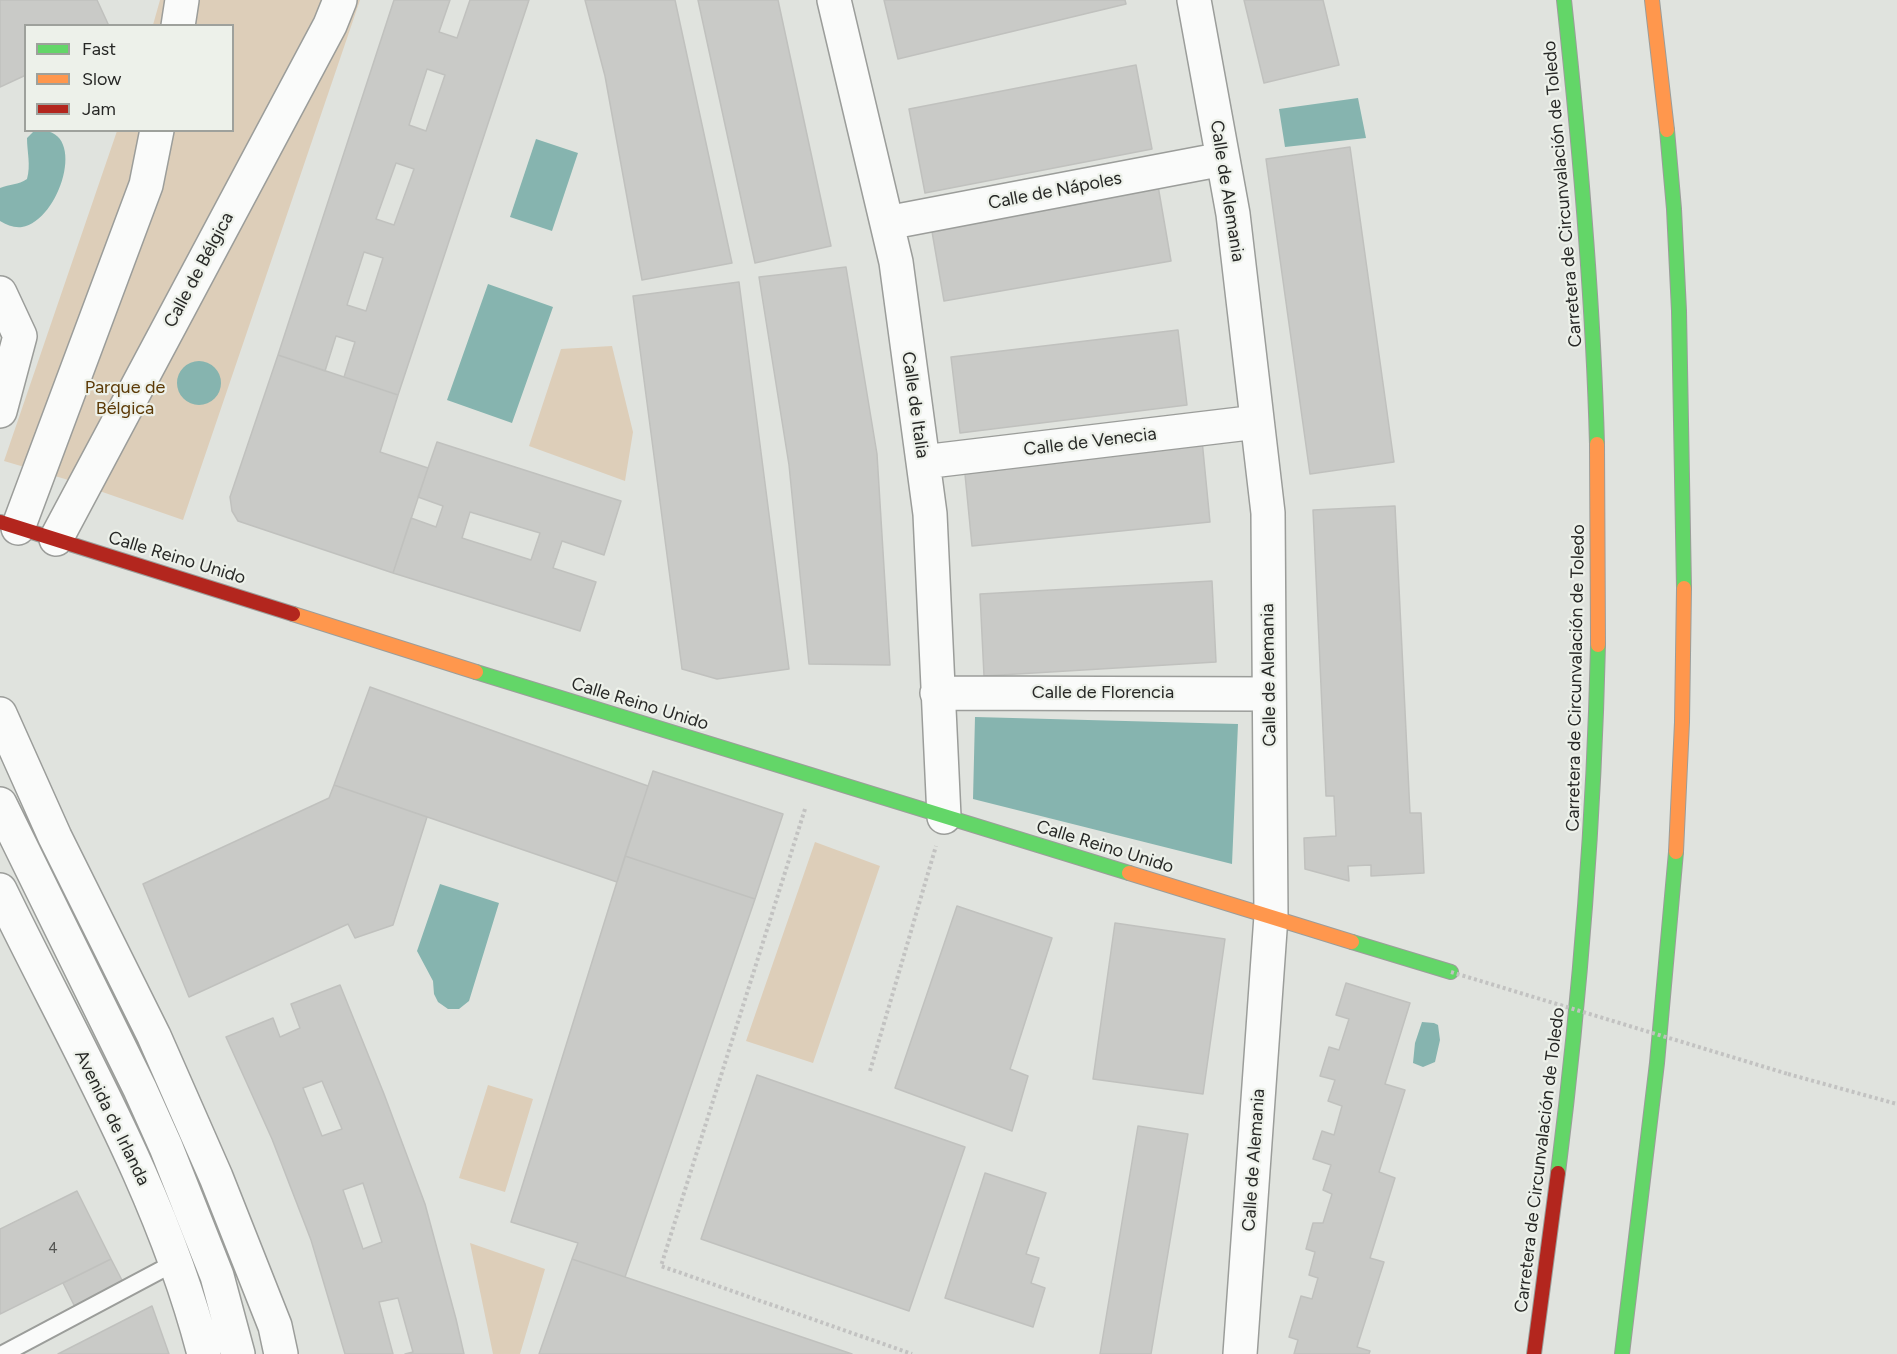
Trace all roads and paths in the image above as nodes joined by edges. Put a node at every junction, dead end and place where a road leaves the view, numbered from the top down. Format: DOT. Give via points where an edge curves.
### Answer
graph roads {
  1 [pos="182,0"];
  2 [pos="340,0"];
  3 [pos="834,0"];
  4 [pos="1194,0"];
  5 [pos="1564,0"];
  6 [pos="1652,0"];
  7 [pos="178,24"];
  8 [pos="157,132"];
  9 [pos="1223,159"];
  10 [pos="887,223"];
  11 [pos="0,294"];
  12 [pos="0,411"];
  13 [pos="1257,422"];
  14 [pos="923,462"];
  15 [pos="9,525"];
  16 [pos="56,539"];
  17 [pos="937,693"];
  18 [pos="1269,694"];
  19 [pos="0,714"];
  20 [pos="815,776"];
  21 [pos="0,804"];
  22 [pos="944,817"];
  23 [pos="0,890"];
  24 [pos="1271,916"];
  25 [pos="1451,972"];
  26 [pos="154,1036"];
  27 [pos="121,1050"];
  28 [pos="870,1071"];
  29 [pos="1897,1104"];
  30 [pos="176,1262"];
  31 [pos="3,1354"];
  32 [pos="204,1354"];
  33 [pos="238,1354"];
  34 [pos="281,1354"];
  35 [pos="912,1354"];
  36 [pos="1240,1354"];
  37 [pos="1534,1354"];
  38 [pos="1622,1354"];
  1 -- 7 [label="street"];
  2 -- 16 [label="street, Calle de Bélgica"];
  3 -- 10 [label="street, Calle de Italia"];
  4 -- 9 [label="street, Calle de Alemania"];
  5 -- 37 [label="main road, Carretera de Circunvalación de Toledo" via="1588,242 1595,378 1597,672 1592,830 1580,977"];
  6 -- 38 [label="main road" via="1672,183 1680,327 1685,621 1671,929"];
  8 -- 15 [label="street" via="146,185"];
  9 -- 10 [label="street, Calle de Nápoles"];
  9 -- 13 [label="street, Calle de Alemania"];
  10 -- 14 [label="street, Calle de Italia" via="896,262"];
  11 -- 12 [label="street" via="20,336"];
  13 -- 14 [label="street, Calle de Venecia"];
  13 -- 18 [label="street, Calle de Alemania" via="1268,513"];
  14 -- 17 [label="street, Calle de Italia" via="930,514"];
  15 -- 16 [label="main road, Calle Reino Unido"];
  16 -- 20 [label="main road, Calle Reino Unido"];
  17 -- 18 [label="street, Calle de Florencia"];
  17 -- 22 [label="street, Calle de Italia"];
  18 -- 24 [label="street, Calle de Alemania"];
  19 -- 26 [label="street" via="55,837"];
  20 -- 22 [label="main road, Calle Reino Unido"];
  20 -- 35 [label="path" via="661,1266"];
  21 -- 27 [label="street, Avenida de Irlanda"];
  22 -- 24 [label="main road, Calle Reino Unido"];
  22 -- 28 [label="path"];
  23 -- 30 [label="street, Avenida de Irlanda" via="98,1085"];
  24 -- 25 [label="main road, Calle Reino Unido"];
  24 -- 36 [label="street, Calle de Alemania"];
  25 -- 29 [label="path, bridge"];
  26 -- 27 [label="street, Avenida de Irlanda"];
  26 -- 34 [label="street" via="216,1176 275,1326"];
  27 -- 33 [label="street, Avenida de Irlanda" via="166,1147 217,1276"];
  30 -- 31 [label="lane"];
  30 -- 32 [label="street, Avenida de Irlanda"];
}
